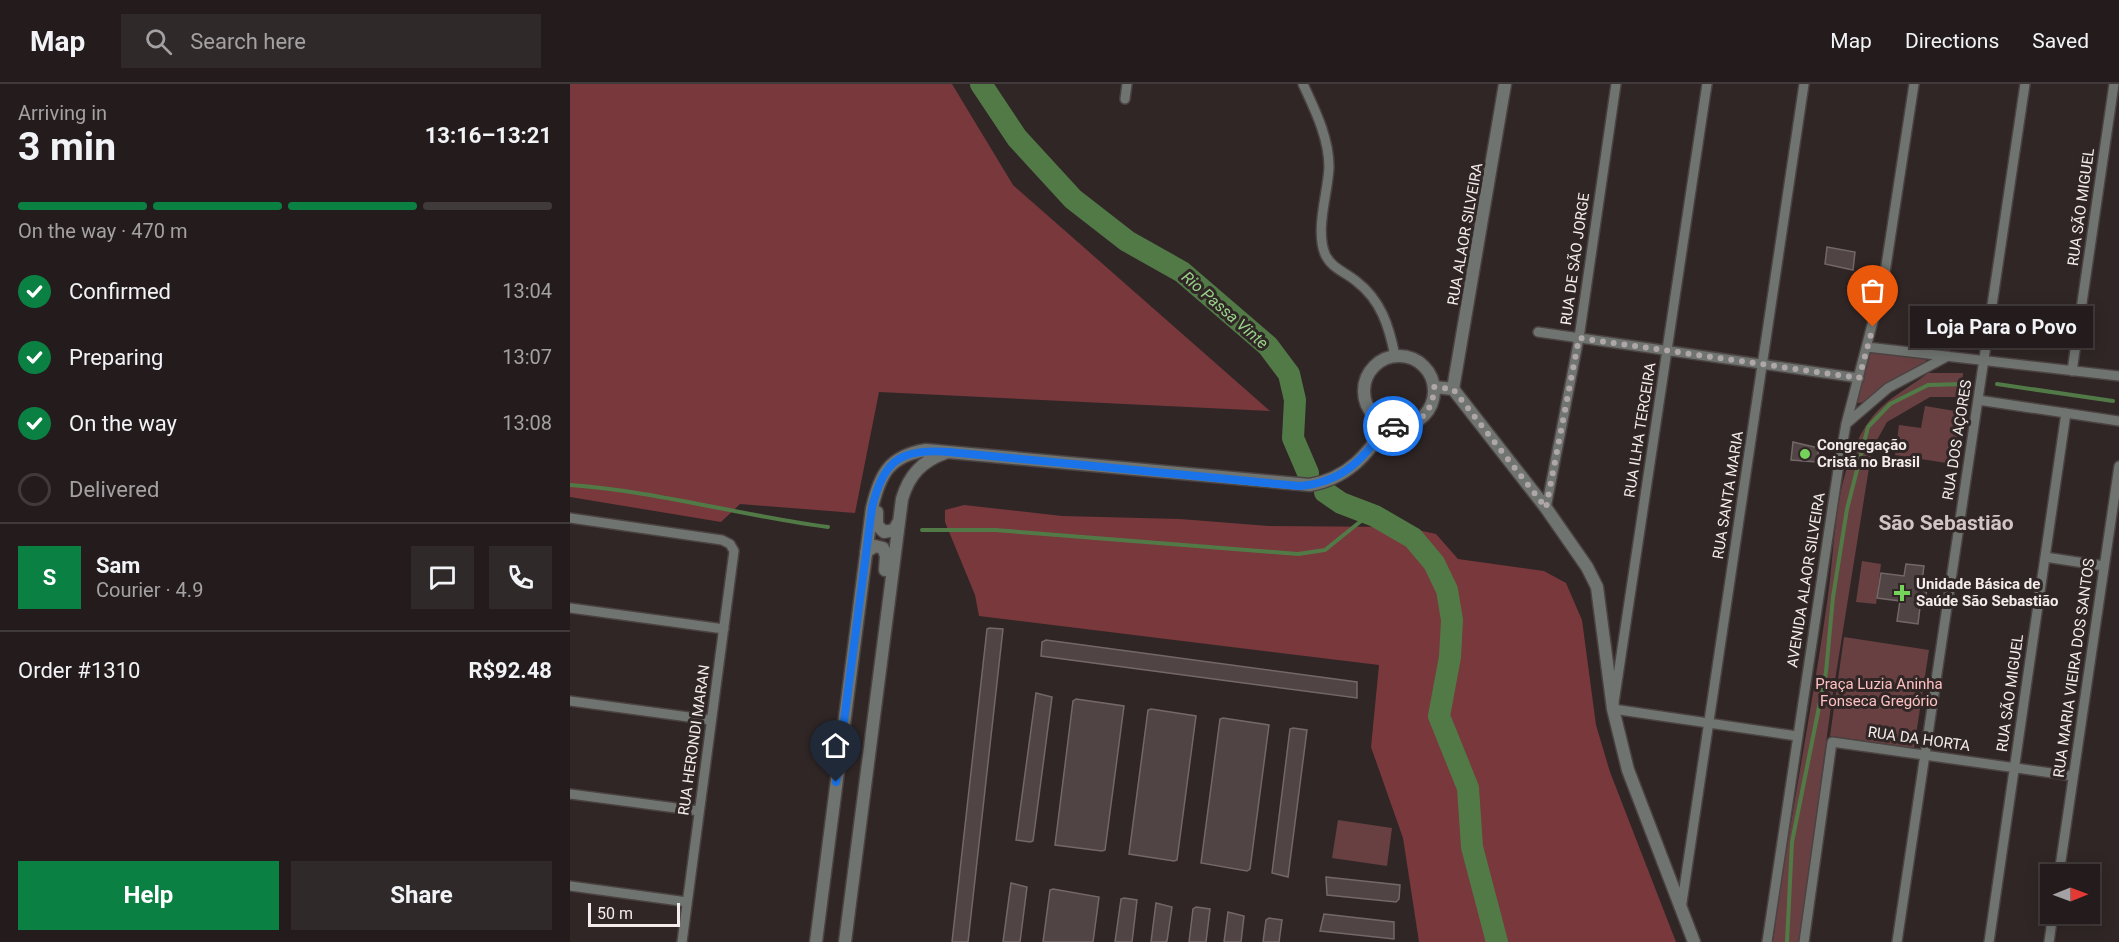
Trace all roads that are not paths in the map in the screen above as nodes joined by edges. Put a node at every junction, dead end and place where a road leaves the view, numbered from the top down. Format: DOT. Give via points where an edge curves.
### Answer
graph roads {
  1 [pos="1127,84"];
  2 [pos="1303,84"];
  3 [pos="1505,84"];
  4 [pos="1616,84"];
  5 [pos="1707,84"];
  6 [pos="1804,84"];
  7 [pos="1914,84"];
  8 [pos="2025,84"];
  9 [pos="2114,84"];
  10 [pos="1125,99"];
  11 [pos="1538,332"];
  12 [pos="1579,338"];
  13 [pos="1868,347"];
  14 [pos="1667,351"];
  15 [pos="1395,356"];
  16 [pos="1948,356"];
  17 [pos="1984,360"];
  18 [pos="1762,364"];
  19 [pos="2072,371"];
  20 [pos="2119,376"];
  21 [pos="1859,378"];
  22 [pos="1434,387"];
  23 [pos="1453,389"];
  24 [pos="1978,400"];
  25 [pos="2066,413"];
  26 [pos="2119,421"];
  27 [pos="1846,424"];
  28 [pos="1387,425"];
  29 [pos="949,452"];
  30 [pos="2119,466"];
  31 [pos="880,481"];
  32 [pos="1546,508"];
  33 [pos="570,518"];
  34 [pos="899,522"];
  35 [pos="866,552"];
  36 [pos="2045,557"];
  37 [pos="2104,566"];
  38 [pos="570,608"];
  39 [pos="888,609"];
  40 [pos="724,629"];
  41 [pos="570,702"];
  42 [pos="1613,709"];
  43 [pos="711,720"];
  44 [pos="1709,723"];
  45 [pos="1797,736"];
  46 [pos="1925,755"];
  47 [pos="2014,767"];
  48 [pos="2073,776"];
  49 [pos="570,794"];
  50 [pos="699,811"];
  51 [pos="2060,864"];
  52 [pos="570,886"];
  53 [pos="687,902"];
  54 [pos="1681,911"];
  55 [pos="2052,924"];
  56 [pos="682,942"];
  57 [pos="816,942"];
  58 [pos="845,942"];
  59 [pos="1694,942"];
  60 [pos="1767,942"];
  61 [pos="1804,942"];
  62 [pos="1897,942"];
  63 [pos="1989,942"];
  64 [pos="2049,942"];
  1 -- 10 [label="street"];
  2 -- 15 [label="street" via="1328,149 1322,241 1325,254 1376,302 1389,328"];
  3 -- 23 [label="street, RUA ALAOR SILVEIRA"];
  4 -- 12 [label="street, RUA DE SÃO JORGE"];
  5 -- 14 [label="street, RUA ILHA TERCEIRA"];
  6 -- 18 [label="street, RUA SANTA MARIA"];
  7 -- 13 [label="street, AVENIDA ALAOR SILVEIRA" via="1891,242"];
  8 -- 17 [label="street, RUA DOS AÇORES"];
  9 -- 19 [label="street, RUA SÃO MIGUEL"];
  11 -- 12 [label="street"];
  12 -- 14 [label="street"];
  12 -- 32 [label="street, RUA DE SÃO JORGE"];
  13 -- 16 [label="street"];
  13 -- 21 [label="street, AVENIDA ALAOR SILVEIRA"];
  14 -- 18 [label="street"];
  14 -- 42 [label="street, RUA ILHA TERCEIRA"];
  15 -- 22 [label="street" via="1409,357 1421,364"];
  15 -- 28 [label="street" via="1375,365 1366,377 1363,391 1370,412"];
  16 -- 17 [label="street"];
  16 -- 27 [label="street" via="1888,388"];
  17 -- 19 [label="street"];
  17 -- 24 [label="street, RUA DOS AÇORES"];
  18 -- 21 [label="street"];
  18 -- 44 [label="street, RUA SANTA MARIA"];
  19 -- 20 [label="street"];
  21 -- 27 [label="street, AVENIDA ALAOR SILVEIRA"];
  22 -- 23 [label="street"];
  22 -- 28 [label="street" via="1432,402 1421,419 1401,427"];
  23 -- 32 [label="street"];
  24 -- 25 [label="street"];
  24 -- 46 [label="street, RUA DOS AÇORES"];
  25 -- 26 [label="street"];
  25 -- 36 [label="street, RUA SÃO MIGUEL"];
  27 -- 45 [label="street, AVENIDA ALAOR SILVEIRA"];
  28 -- 29 [label="street" via="1352,468 1322,483 1299,486"];
  29 -- 31 [label="street" via="926,450 901,456"];
  29 -- 34 [label="street" via="932,458 913,474 902,499"];
  30 -- 37 [label="street, RUA MARIA VIEIRA DOS SANTOS"];
  31 -- 34 [label="street" via="877,525 889,532"];
  31 -- 35 [label="street"];
  32 -- 42 [label="street" via="1597,587"];
  33 -- 40 [label="street, RUA HERONDI MARAN" via="730,544 734,551"];
  34 -- 39 [label="street"];
  35 -- 39 [label="street" via="875,546 886,551 883,588"];
  35 -- 57 [label="street"];
  36 -- 37 [label="street"];
  36 -- 47 [label="street, RUA SÃO MIGUEL"];
  37 -- 48 [label="street, RUA MARIA VIEIRA DOS SANTOS"];
  38 -- 40 [label="street"];
  39 -- 58 [label="street"];
  40 -- 43 [label="street, RUA HERONDI MARAN"];
  41 -- 43 [label="street"];
  42 -- 44 [label="street"];
  42 -- 54 [label="street" via="1628,770"];
  43 -- 50 [label="street, RUA HERONDI MARAN"];
  44 -- 45 [label="street"];
  44 -- 54 [label="street, RUA SANTA MARIA"];
  45 -- 60 [label="street, AVENIDA ALAOR SILVEIRA"];
  46 -- 47 [label="street, RUA DA HORTA"];
  46 -- 61 [label="street, RUA DA HORTA" via="1832,742"];
  46 -- 62 [label="street, RUA DOS AÇORES"];
  47 -- 48 [label="street, RUA DA HORTA"];
  47 -- 63 [label="street, RUA SÃO MIGUEL"];
  48 -- 51 [label="street, RUA MARIA VIEIRA DOS SANTOS"];
  49 -- 50 [label="street"];
  50 -- 53 [label="street, RUA HERONDI MARAN"];
  52 -- 53 [label="street"];
  53 -- 56 [label="street, RUA HERONDI MARAN"];
  54 -- 59 [label="street"];
  55 -- 64 [label="street"];
}
